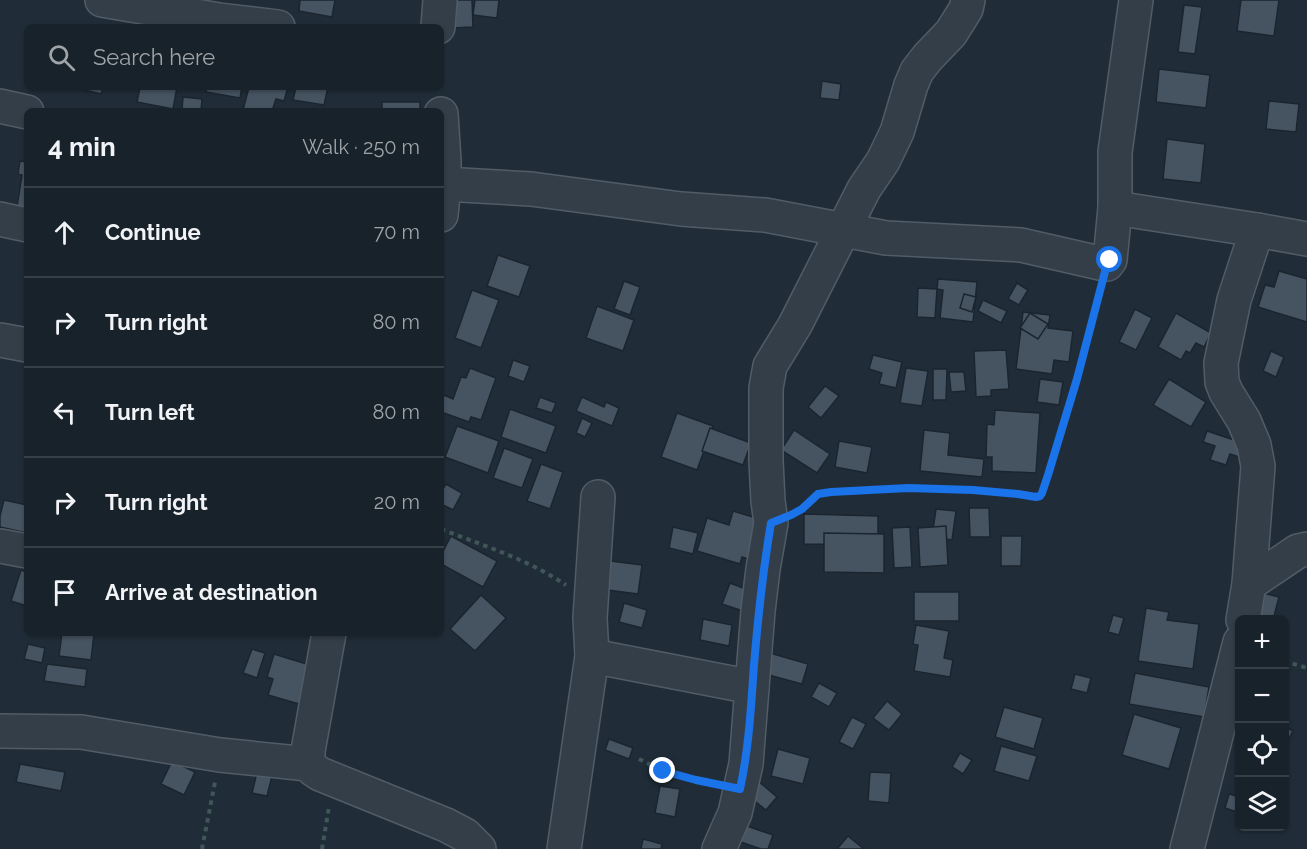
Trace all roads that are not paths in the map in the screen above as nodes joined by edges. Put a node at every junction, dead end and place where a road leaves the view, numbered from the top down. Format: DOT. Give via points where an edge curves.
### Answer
graph roads {
  1 [pos="102,0"];
  2 [pos="440,0"];
  3 [pos="969,0"];
  4 [pos="1136,0"];
  5 [pos="253,24"];
  6 [pos="438,24"];
  7 [pos="439,90"];
  8 [pos="0,106"];
  9 [pos="441,108"];
  10 [pos="24,111"];
  11 [pos="444,180"];
  12 [pos="1115,208"];
  13 [pos="0,219"];
  14 [pos="24,224"];
  15 [pos="843,230"];
  16 [pos="1257,230"];
  17 [pos="1307,239"];
  18 [pos="0,340"];
  19 [pos="24,344"];
  20 [pos="598,497"];
  21 [pos="0,546"];
  22 [pos="1307,549"];
  23 [pos="24,550"];
  24 [pos="1249,584"];
  25 [pos="1244,615"];
  26 [pos="328,636"];
  27 [pos="592,656"];
  28 [pos="1235,658"];
  29 [pos="752,687"];
  30 [pos="0,731"];
  31 [pos="320,772"];
  32 [pos="479,849"];
  33 [pos="564,849"];
  34 [pos="719,849"];
  35 [pos="1187,849"];
  1 -- 5 [label="street"];
  2 -- 6 [label="street"];
  3 -- 15 [label="street" via="951,33 917,71 884,161"];
  4 -- 12 [label="street" via="1115,152"];
  7 -- 9 [label="street"];
  8 -- 10 [label="street"];
  11 -- 15 [label="street" via="681,209 765,215"];
  12 -- 15 [label="street" via="1107,264 1021,245 886,238"];
  12 -- 16 [label="street"];
  13 -- 14 [label="street"];
  15 -- 29 [label="street" via="770,366 766,411 771,523"];
  16 -- 17 [label="street"];
  16 -- 24 [label="street" via="1234,300 1221,363 1222,382 1244,421 1258,466"];
  18 -- 19 [label="street"];
  20 -- 27 [label="street" via="590,618"];
  21 -- 23 [label="street"];
  22 -- 24 [label="street"];
  24 -- 25 [label="street"];
  26 -- 31 [label="street" via="308,751"];
  27 -- 29 [label="street"];
  27 -- 33 [label="street"];
  28 -- 35 [label="street"];
  29 -- 34 [label="street" via="746,764 735,813"];
  30 -- 31 [label="street" via="81,732"];
  31 -- 32 [label="street" via="446,825 465,835"];
}
